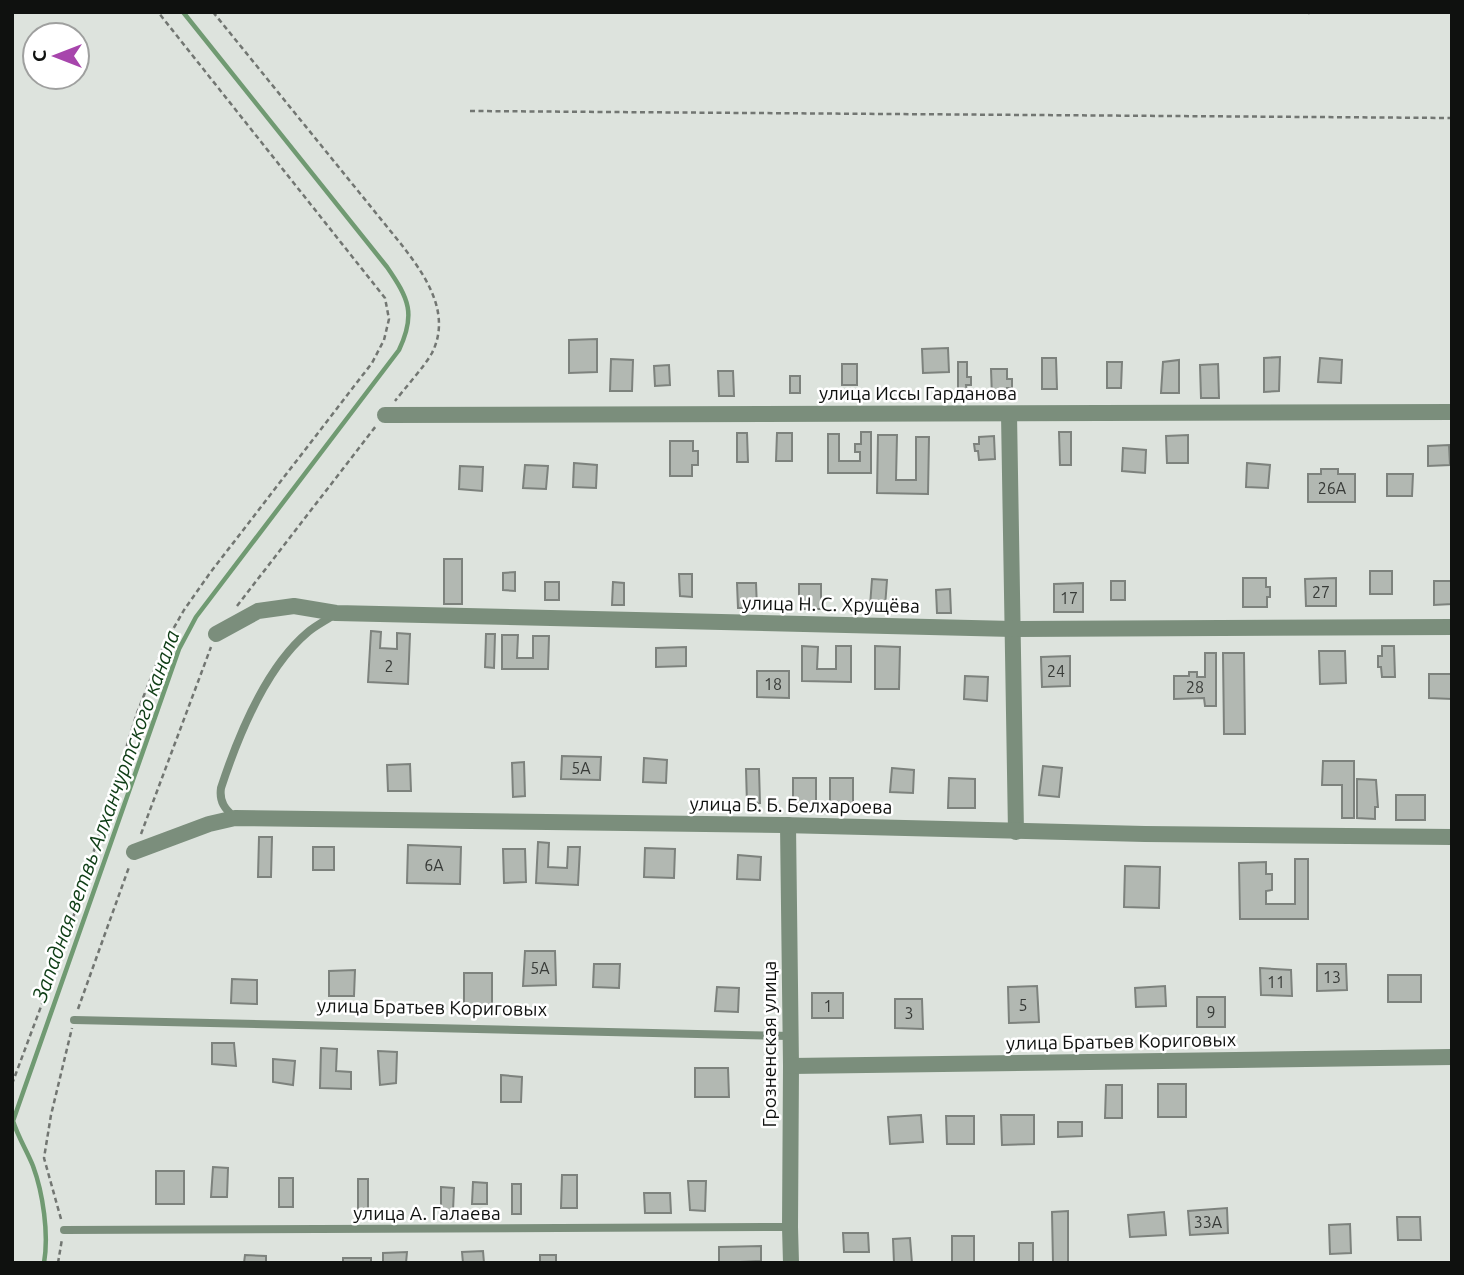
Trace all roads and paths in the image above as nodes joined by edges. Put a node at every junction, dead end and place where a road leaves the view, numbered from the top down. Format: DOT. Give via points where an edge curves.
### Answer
graph roads {
  1 [pos="158,12"];
  2 [pos="470,111"];
  3 [pos="1452,118"];
  4 [pos="1452,412"];
  5 [pos="1009,414"];
  6 [pos="385,415"];
  7 [pos="336,613"];
  8 [pos="1452,627"];
  9 [pos="1013,629"];
  10 [pos="216,634"];
  11 [pos="235,818"];
  12 [pos="788,825"];
  13 [pos="1016,832"];
  14 [pos="1452,837"];
  15 [pos="134,852"];
  16 [pos="74,1020"];
  17 [pos="790,1036"];
  18 [pos="1452,1058"];
  19 [pos="791,1066"];
  20 [pos="12,1084"];
  21 [pos="790,1227"];
  22 [pos="64,1230"];
  23 [pos="791,1263"];
  1 -- 20 [label="path" via="385,298 389,319 372,363 210,573 164,645 137,713 67,937"];
  2 -- 3 [label="path"];
  4 -- 5 [label="street, улица Иссы Гарданова"];
  5 -- 6 [label="street, улица Иссы Гарданова"];
  5 -- 9 [label="street"];
  7 -- 9 [label="street, улица Н. С. Хрущёва"];
  7 -- 10 [label="street, улица Н. С. Хрущёва" via="295,606 258,611"];
  7 -- 11 [label="lane" via="297,642 253,706 221,788 223,806"];
  8 -- 9 [label="street, улица Н. С. Хрущёва"];
  9 -- 13 [label="street"];
  11 -- 12 [label="street, улица Б. Б. Белхароева"];
  11 -- 15 [label="street, улица Б. Б. Белхароева"];
  12 -- 13 [label="street, улица Б. Б. Белхароева"];
  12 -- 17 [label="street, Грозненская улица"];
  13 -- 14 [label="street, улица Б. Б. Белхароева"];
  16 -- 17 [label="lane, улица Братьев Кориговых"];
  17 -- 19 [label="street, Грозненская улица"];
  18 -- 19 [label="street, улица Братьев Кориговых"];
  19 -- 21 [label="street, Грозненская улица"];
  21 -- 22 [label="lane, улица А. Галаева"];
  21 -- 23 [label="street, Грозненская улица"];
}
